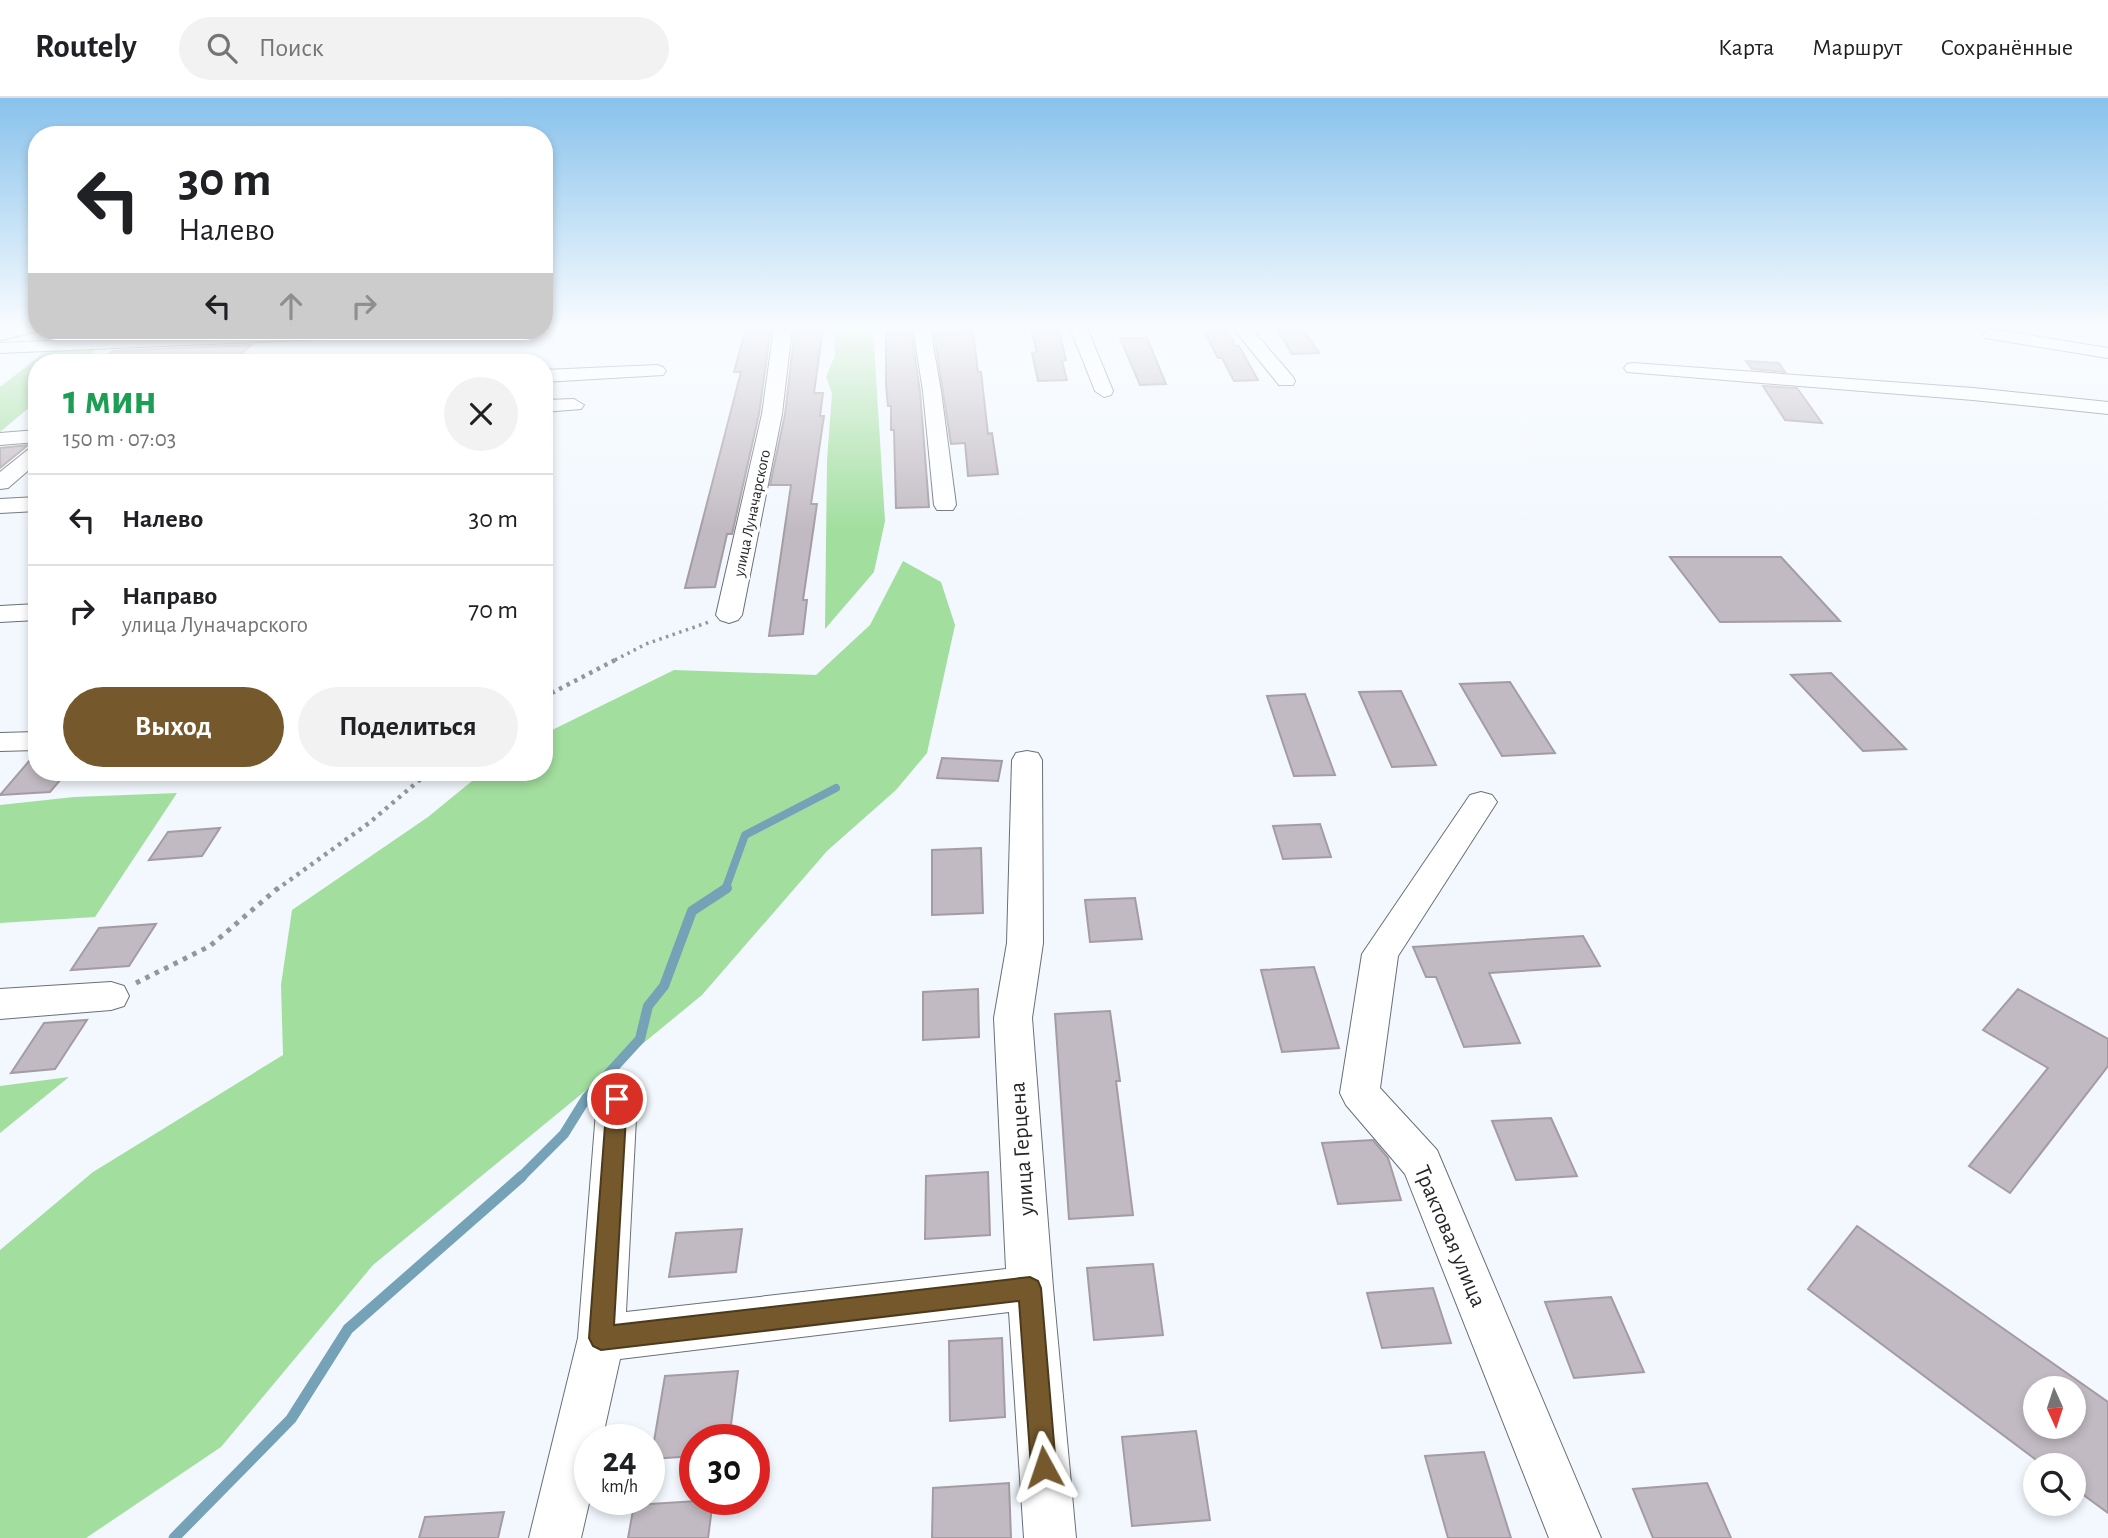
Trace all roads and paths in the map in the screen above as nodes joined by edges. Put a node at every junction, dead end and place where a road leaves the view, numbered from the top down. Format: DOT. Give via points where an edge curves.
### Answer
graph roads {
  1 [pos="774,395"];
  2 [pos="932,395"];
  3 [pos="1981,395"];
  4 [pos="574,404"];
  5 [pos="553,405"];
  6 [pos="2108,408"];
  7 [pos="28,437"];
  8 [pos="0,439"];
  9 [pos="28,460"];
  10 [pos="0,483"];
  11 [pos="28,504"];
  12 [pos="945,505"];
  13 [pos="0,506"];
  14 [pos="28,612"];
  15 [pos="0,614"];
  16 [pos="729,615"];
  17 [pos="553,692"];
  18 [pos="28,741"];
  19 [pos="0,742"];
  20 [pos="1027,760"];
  21 [pos="418,781"];
  22 [pos="1481,802"];
  23 [pos="111,996"];
  24 [pos="0,1004"];
  25 [pos="617,1099"];
  26 [pos="1030,1288"];
  27 [pos="601,1338"];
  28 [pos="555,1538"];
  29 [pos="1050,1538"];
  30 [pos="1575,1538"];
  1 -- 16 [label="street, улица Луначарского"];
  2 -- 12 [label="street"];
  3 -- 6 [label="street"];
  4 -- 5 [label="street"];
  7 -- 8 [label="street"];
  9 -- 10 [label="street"];
  11 -- 13 [label="street"];
  14 -- 15 [label="street"];
  16 -- 17 [label="path" via="646,643"];
  18 -- 19 [label="street"];
  20 -- 26 [label="street, улица Герцена" via="1025,943 1013,1018"];
  21 -- 23 [label="path" via="210,946"];
  22 -- 30 [label="street, Трактовая улица" via="1380,954 1360,1093 1422,1163"];
  23 -- 24 [label="street"];
  25 -- 27 [label="street"];
  26 -- 27 [label="street"];
  26 -- 29 [label="street, улица Герцена"];
  27 -- 28 [label="street"];
}
